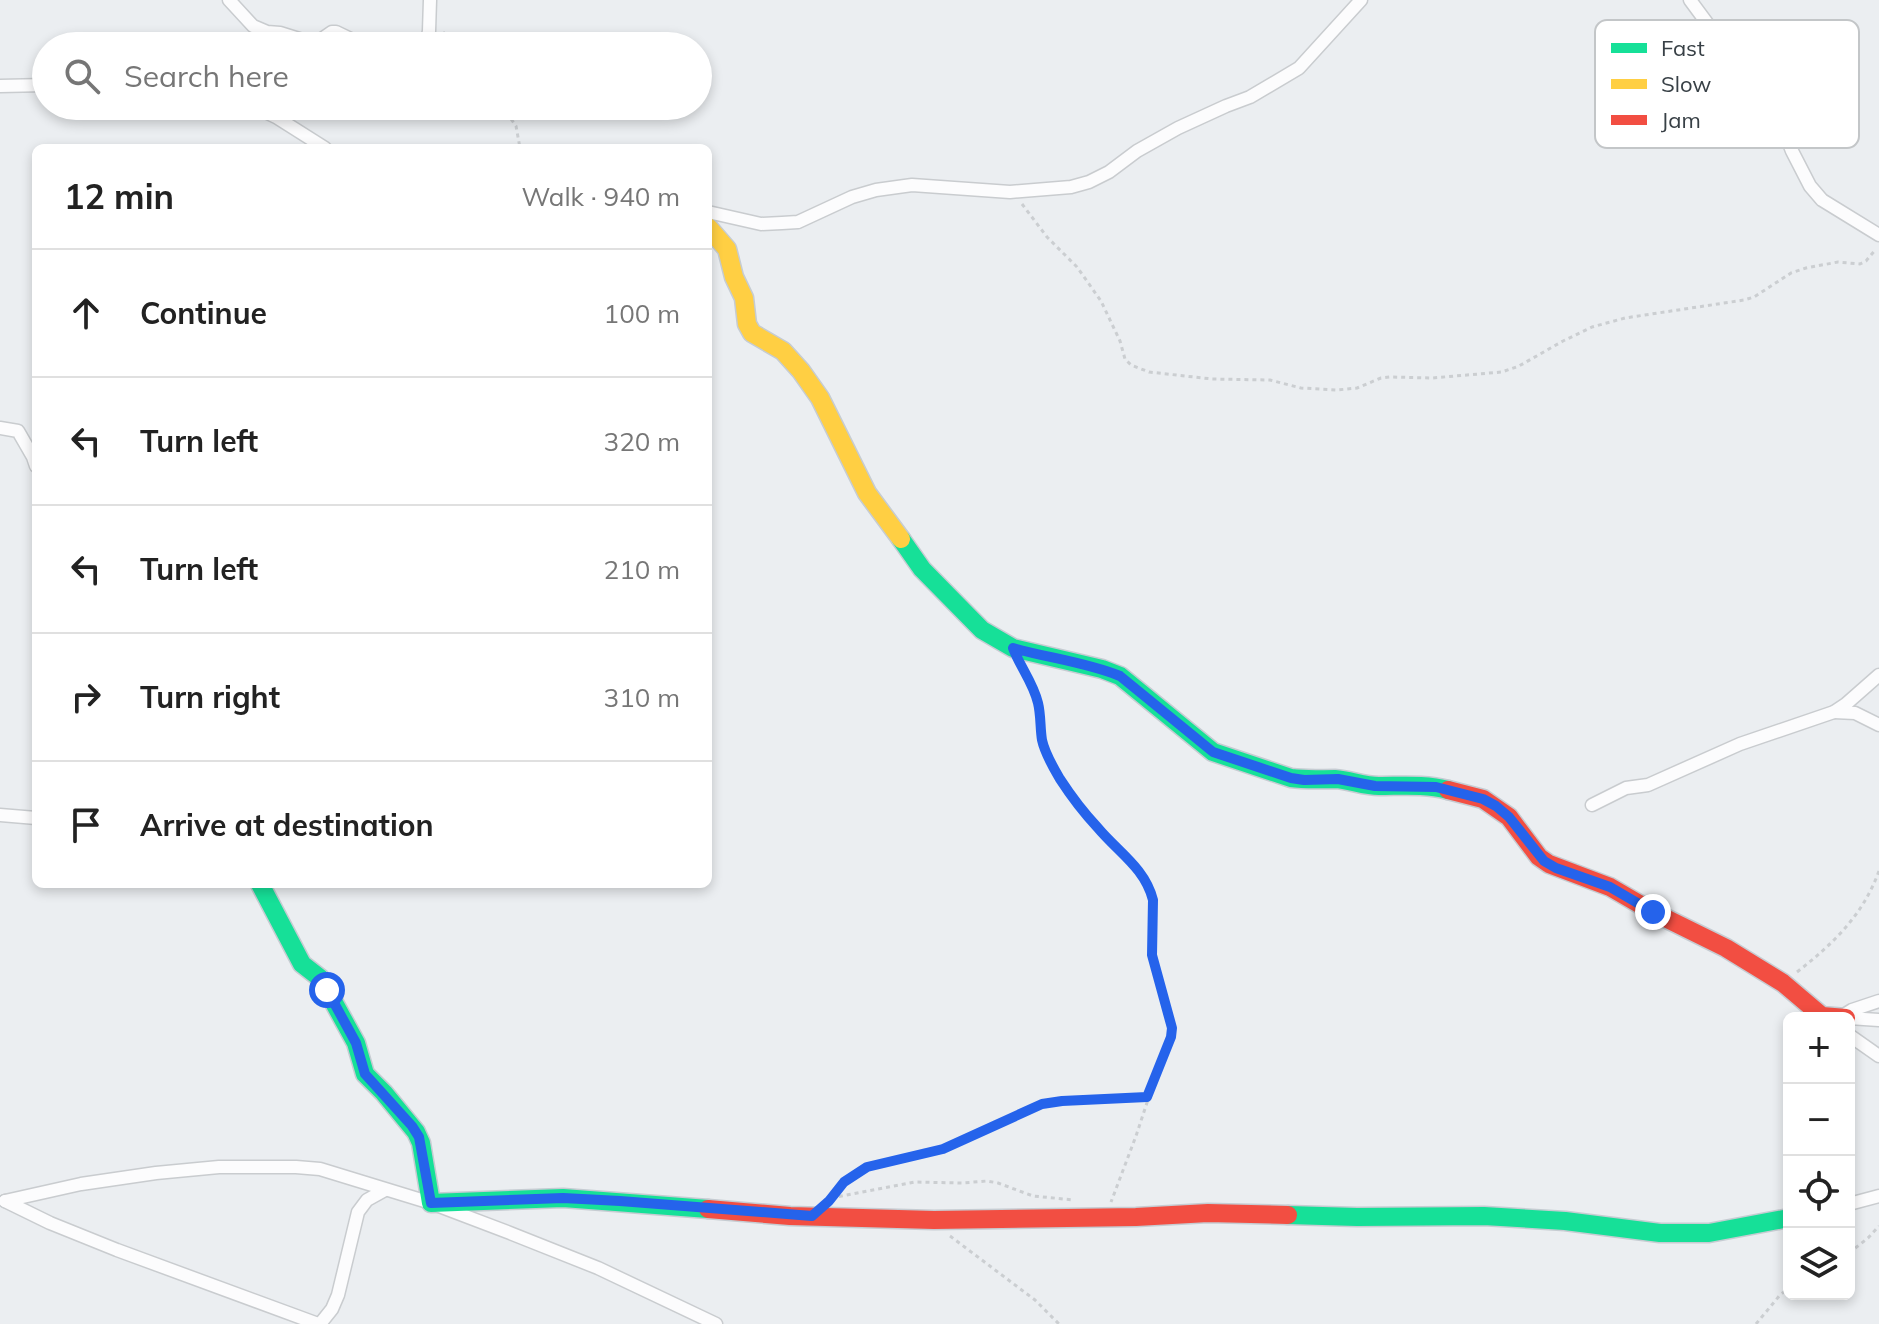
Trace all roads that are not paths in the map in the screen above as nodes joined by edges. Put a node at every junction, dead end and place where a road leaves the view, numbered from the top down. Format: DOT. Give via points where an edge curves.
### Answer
graph roads {
  1 [pos="229,0"];
  2 [pos="430,0"];
  3 [pos="1361,0"];
  4 [pos="1690,0"];
  5 [pos="1705,20"];
  6 [pos="267,32"];
  7 [pos="429,32"];
  8 [pos="32,85"];
  9 [pos="0,86"];
  10 [pos="281,120"];
  11 [pos="319,144"];
  12 [pos="1791,148"];
  13 [pos="712,213"];
  14 [pos="712,232"];
  15 [pos="1879,235"];
  16 [pos="0,428"];
  17 [pos="32,455"];
  18 [pos="1879,675"];
  19 [pos="1834,712"];
  20 [pos="1879,725"];
  21 [pos="1592,805"];
  22 [pos="0,815"];
  23 [pos="32,818"];
  24 [pos="262,888"];
  25 [pos="1879,1001"];
  26 [pos="1822,1012"];
  27 [pos="1845,1012"];
  28 [pos="1855,1018"];
  29 [pos="1879,1020"];
  30 [pos="1855,1039"];
  31 [pos="1879,1056"];
  32 [pos="385,1190"];
  33 [pos="1879,1196"];
  34 [pos="2,1200"];
  35 [pos="1855,1202"];
  36 [pos="431,1203"];
  37 [pos="1783,1219"];
  38 [pos="319,1324"];
  39 [pos="716,1324"];
  1 -- 6 [label="street" via="253,26"];
  2 -- 7 [label="street"];
  3 -- 13 [label="street" via="1299,68 1250,97 1178,128 1089,182 1014,192 912,185 852,197 798,222 761,224"];
  4 -- 5 [label="street"];
  8 -- 9 [label="street"];
  10 -- 11 [label="street"];
  12 -- 15 [label="street" via="1822,200"];
  14 -- 26 [label="street" via="727,249 752,333 783,351 801,371 867,493 922,569 982,630 1013,648 1120,676 1213,752 1291,778 1436,787 1483,799 1509,817 1549,864 1610,887 1726,948"];
  16 -- 17 [label="street" via="18,431"];
  18 -- 19 [label="street"];
  19 -- 20 [label="street" via="1855,713"];
  19 -- 21 [label="street"];
  22 -- 23 [label="street"];
  24 -- 36 [label="street" via="302,964 327,990 356,1043 365,1074 416,1132"];
  25 -- 27 [label="street"];
  28 -- 29 [label="street"];
  30 -- 31 [label="street"];
  32 -- 34 [label="street" via="307,1167 219,1167"];
  32 -- 36 [label="street"];
  32 -- 38 [label="street" via="358,1212 338,1295"];
  33 -- 35 [label="street"];
  34 -- 38 [label="street" via="117,1250"];
  36 -- 37 [label="street" via="563,1198 934,1220 1208,1213 1484,1216 1660,1233 1709,1233"];
  36 -- 39 [label="street" via="598,1268"];
}
